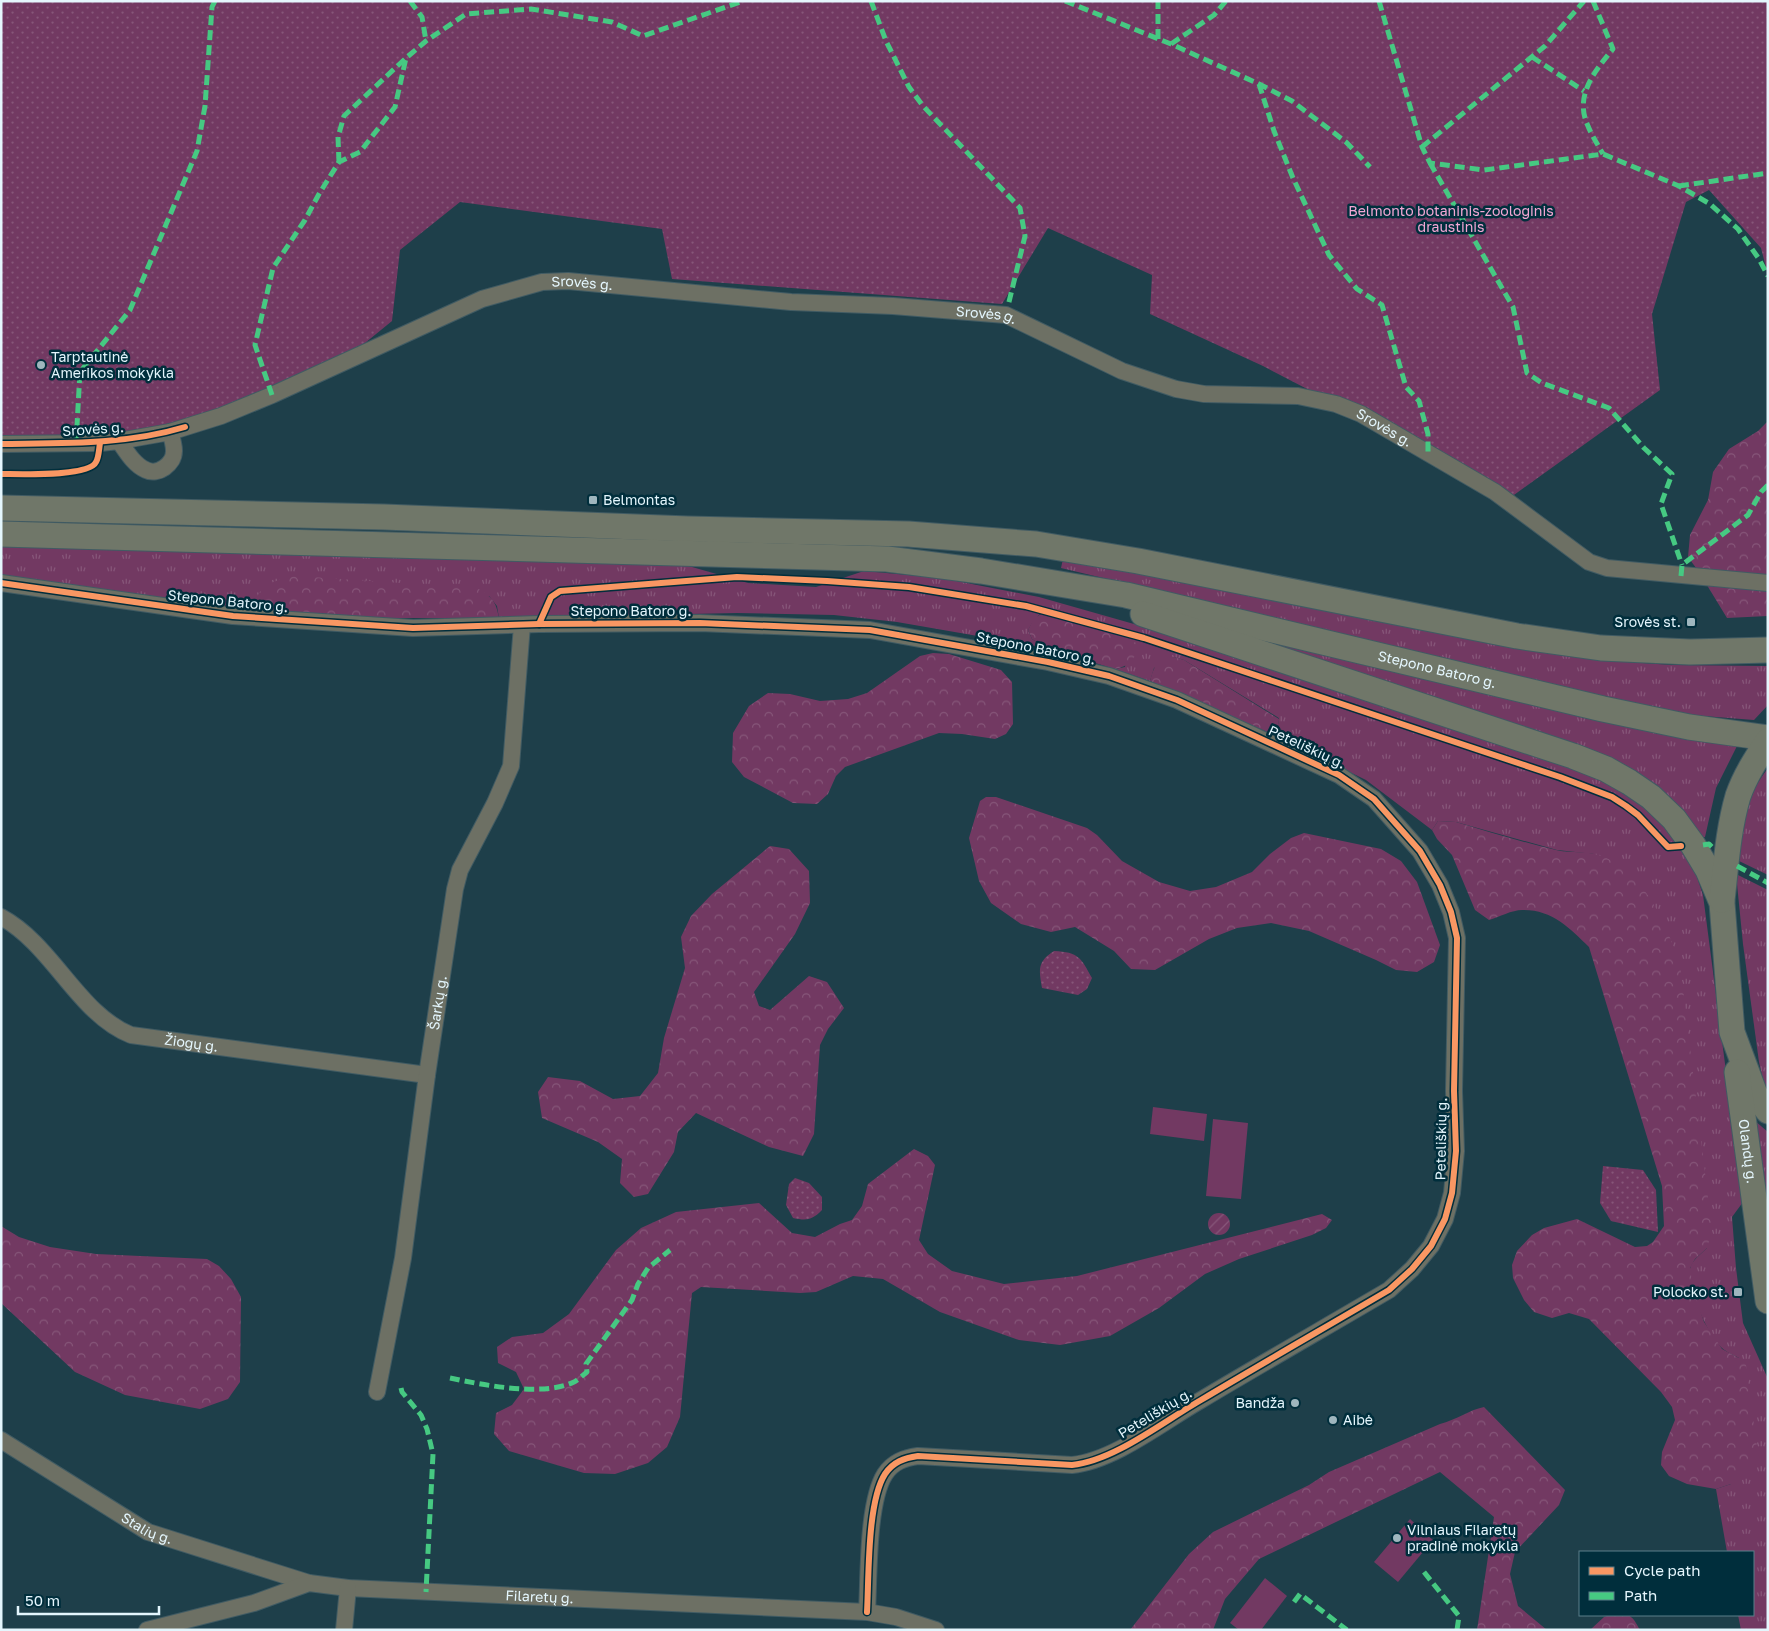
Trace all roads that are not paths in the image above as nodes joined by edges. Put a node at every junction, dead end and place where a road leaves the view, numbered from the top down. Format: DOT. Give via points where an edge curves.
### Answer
graph roads {
  1 [pos="170,432"];
  2 [pos="119,441"];
  3 [pos="1,444"];
  4 [pos="1,508"];
  5 [pos="1,534"];
  6 [pos="1042,581"];
  7 [pos="1,583"];
  8 [pos="1768,583"];
  9 [pos="522,625"];
  10 [pos="1768,650"];
  11 [pos="1109,676"];
  12 [pos="1768,740"];
  13 [pos="1722,903"];
  14 [pos="1,917"];
  15 [pos="1732,1032"];
  16 [pos="427,1075"];
  17 [pos="1768,1111"];
  18 [pos="1768,1301"];
  19 [pos="377,1392"];
  20 [pos="1,1440"];
  21 [pos="309,1584"];
  22 [pos="348,1588"];
  23 [pos="867,1612"];
  24 [pos="146,1630"];
  25 [pos="344,1630"];
  26 [pos="936,1630"];
  1 -- 2 [label="street, Srovės g."];
  1 -- 2 [label="street, Srovės g." via="174,451 172,460 168,466 152,472 136,463"];
  1 -- 8 [label="street, Srovės g." via="272,395 482,299 542,282 568,281 791,302 1006,315 1122,371 1176,389 1204,394 1298,396 1336,404 1361,414 1495,492 1589,562 1607,568"];
  2 -- 3 [label="street, Srovės g."];
  4 -- 10 [label="main road" via="908,534 1036,544 1517,636 1601,648 1690,652"];
  5 -- 6 [label="main road, Stepono Batoro g." via="887,559"];
  6 -- 12 [label="main road, Stepono Batoro g." via="1126,596 1623,713"];
  6 -- 13 [label="main road" via="1606,769 1651,797 1674,819 1708,870"];
  7 -- 9 [label="street, Stepono Batoro g." via="233,616 413,628"];
  9 -- 11 [label="street, Stepono Batoro g." via="700,623 870,630"];
  9 -- 16 [label="street, Šarkų g." via="511,766 460,870"];
  11 -- 23 [label="street, Peteliškių g." via="1177,700 1339,774 1374,799 1420,852 1440,885 1457,938 1456,1152 1452,1193 1445,1219 1431,1246 1389,1290 1102,1458 1072,1465 918,1456 902,1459 893,1465 878,1490 872,1515"];
  12 -- 13 [label="main road" via="1750,768 1739,796 1731,825"];
  13 -- 15 [label="main road"];
  14 -- 16 [label="street, Žiogų g." via="38,946 105,1020 131,1035"];
  15 -- 17 [label="main road" via="1755,1094"];
  15 -- 18 [label="main road, Olandų g."];
  16 -- 19 [label="street, Šarkų g." via="403,1258"];
  20 -- 21 [label="street, Stalių g." via="148,1532"];
  21 -- 22 [label="street, Filaretų g."];
  21 -- 24 [label="street, Filaretų g." via="254,1603"];
  22 -- 23 [label="street, Filaretų g."];
  22 -- 25 [label="street"];
  23 -- 26 [label="street, Filaretų g."];
}
